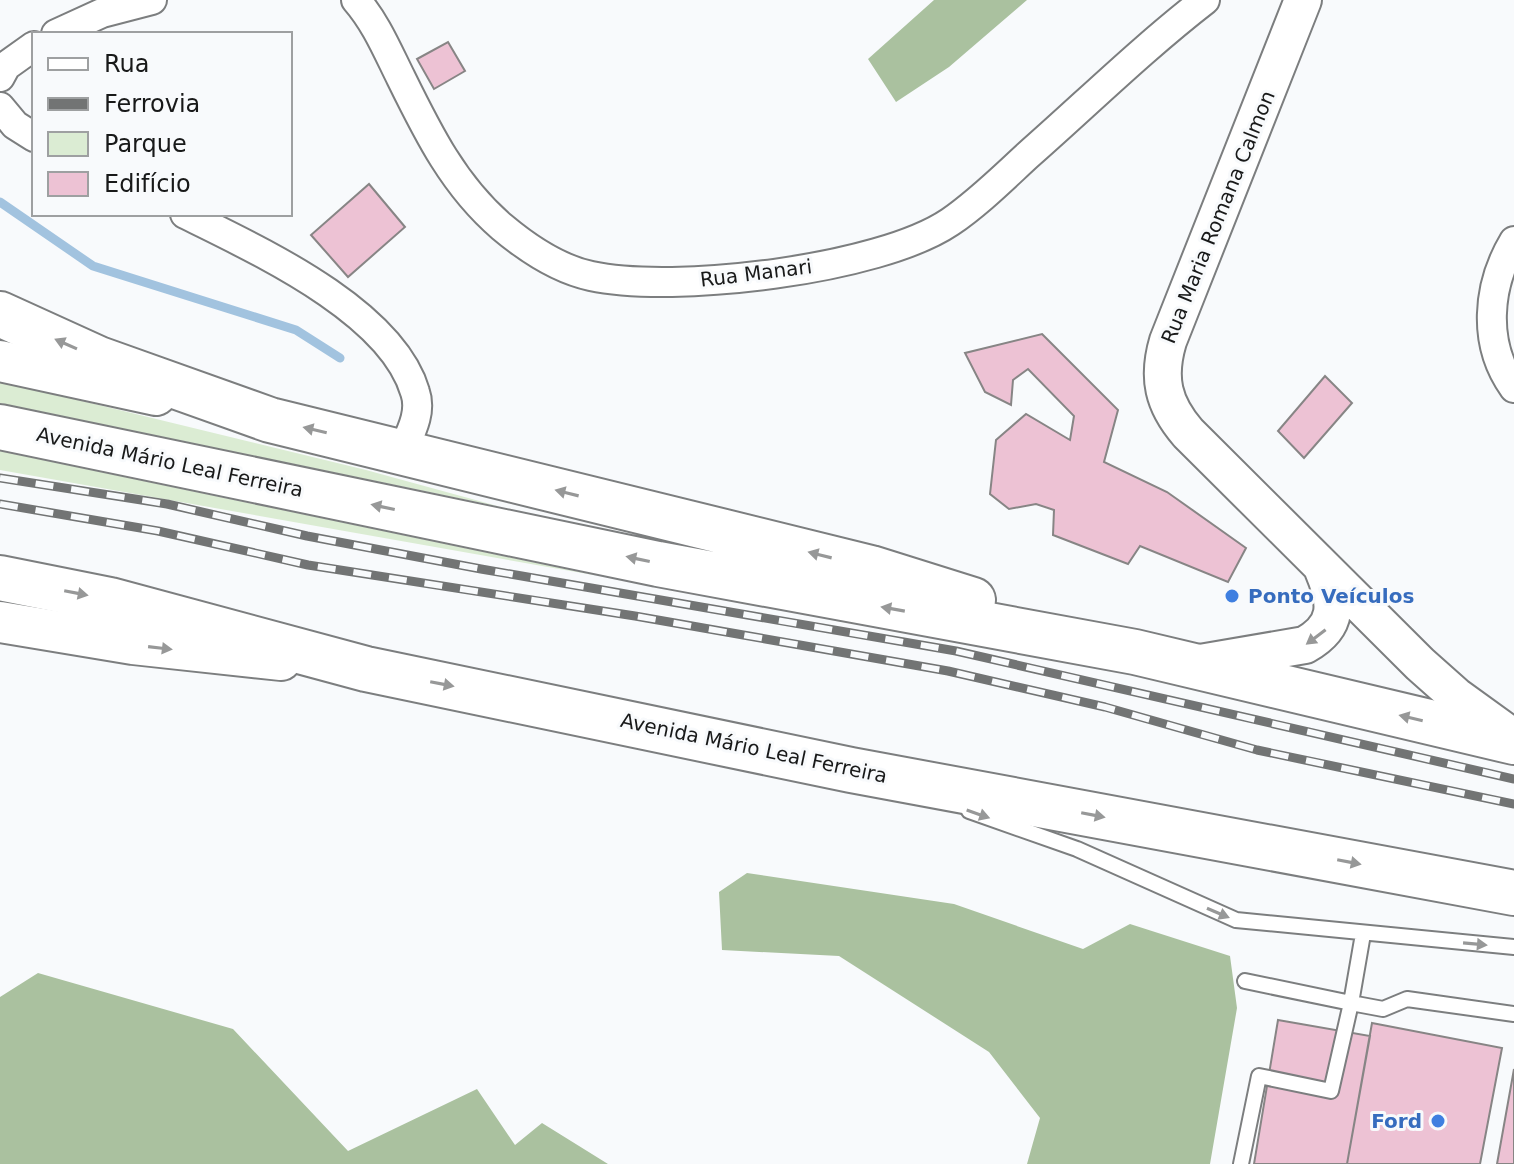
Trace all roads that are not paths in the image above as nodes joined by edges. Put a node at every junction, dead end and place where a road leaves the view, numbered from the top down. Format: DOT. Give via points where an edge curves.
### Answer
graph roads {
  1 [pos="152,0"];
  2 [pos="356,0"];
  3 [pos="1205,0"];
  4 [pos="1303,0"];
  5 [pos="60,32"];
  6 [pos="32,47"];
  7 [pos="0,77"];
  8 [pos="0,107"];
  9 [pos="32,136"];
  10 [pos="189,216"];
  11 [pos="1514,241"];
  12 [pos="0,314"];
  13 [pos="0,361"];
  14 [pos="1514,388"];
  15 [pos="270,420"];
  16 [pos="0,427"];
  17 [pos="403,450"];
  18 [pos="1322,569"];
  19 [pos="0,578"];
  20 [pos="0,622"];
  21 [pos="1135,652"];
  22 [pos="1189,664"];
  23 [pos="366,669"];
  24 [pos="1514,740"];
  25 [pos="851,770"];
  26 [pos="1514,893"];
  27 [pos="1363,934"];
  28 [pos="1514,947"];
  29 [pos="1245,981"];
  30 [pos="1351,1003"];
  31 [pos="1514,1014"];
  32 [pos="1241,1164"];
  1 -- 5 [label="street" via="102,13"];
  2 -- 3 [label="street, Rua Manari" via="372,19 431,139 455,176 501,226 546,259 590,276 687,282 843,263 919,239 950,222"];
  4 -- 18 [label="street, Rua Maria Romana Calmon" via="1168,341 1161,381 1174,417"];
  6 -- 7 [label="street" via="6,66"];
  8 -- 9 [label="street"];
  10 -- 17 [label="street" via="313,282 350,307 384,342 416,394 415,423"];
  11 -- 14 [label="street" via="1490,317 1497,351"];
  15 -- 12 [label="highway, one-way" via="99,359"];
  13 -- 15 [label="main road"];
  17 -- 15 [label="highway, one-way"];
  21 -- 16 [label="highway, Avenida Mário Leal Ferreira, one-way" via="688,570"];
  21 -- 17 [label="highway, one-way" via="871,568"];
  18 -- 22 [label="street, Rua Maria Romana Calmon, one-way" via="1335,609 1319,637 1288,648"];
  18 -- 24 [label="street, Rua Maria Romana Calmon" via="1456,696"];
  19 -- 23 [label="highway, Avenida Mário Leal Ferreira, one-way" via="110,600"];
  20 -- 23 [label="main road, one-way" via="133,644"];
  21 -- 22 [label="highway, Avenida Mário Leal Ferreira"];
  24 -- 22 [label="highway, Avenida Mário Leal Ferreira, one-way"];
  23 -- 25 [label="highway, Avenida Mário Leal Ferreira, one-way"];
  25 -- 26 [label="highway, Avenida Mário Leal Ferreira, one-way"];
  25 -- 27 [label="lane, one-way" via="1077,849 1236,920"];
  27 -- 28 [label="lane, one-way"];
  27 -- 30 [label="lane"];
  29 -- 30 [label="lane"];
  30 -- 31 [label="lane" via="1383,1009 1407,999"];
  30 -- 32 [label="lane" via="1331,1091 1259,1076"];
}
